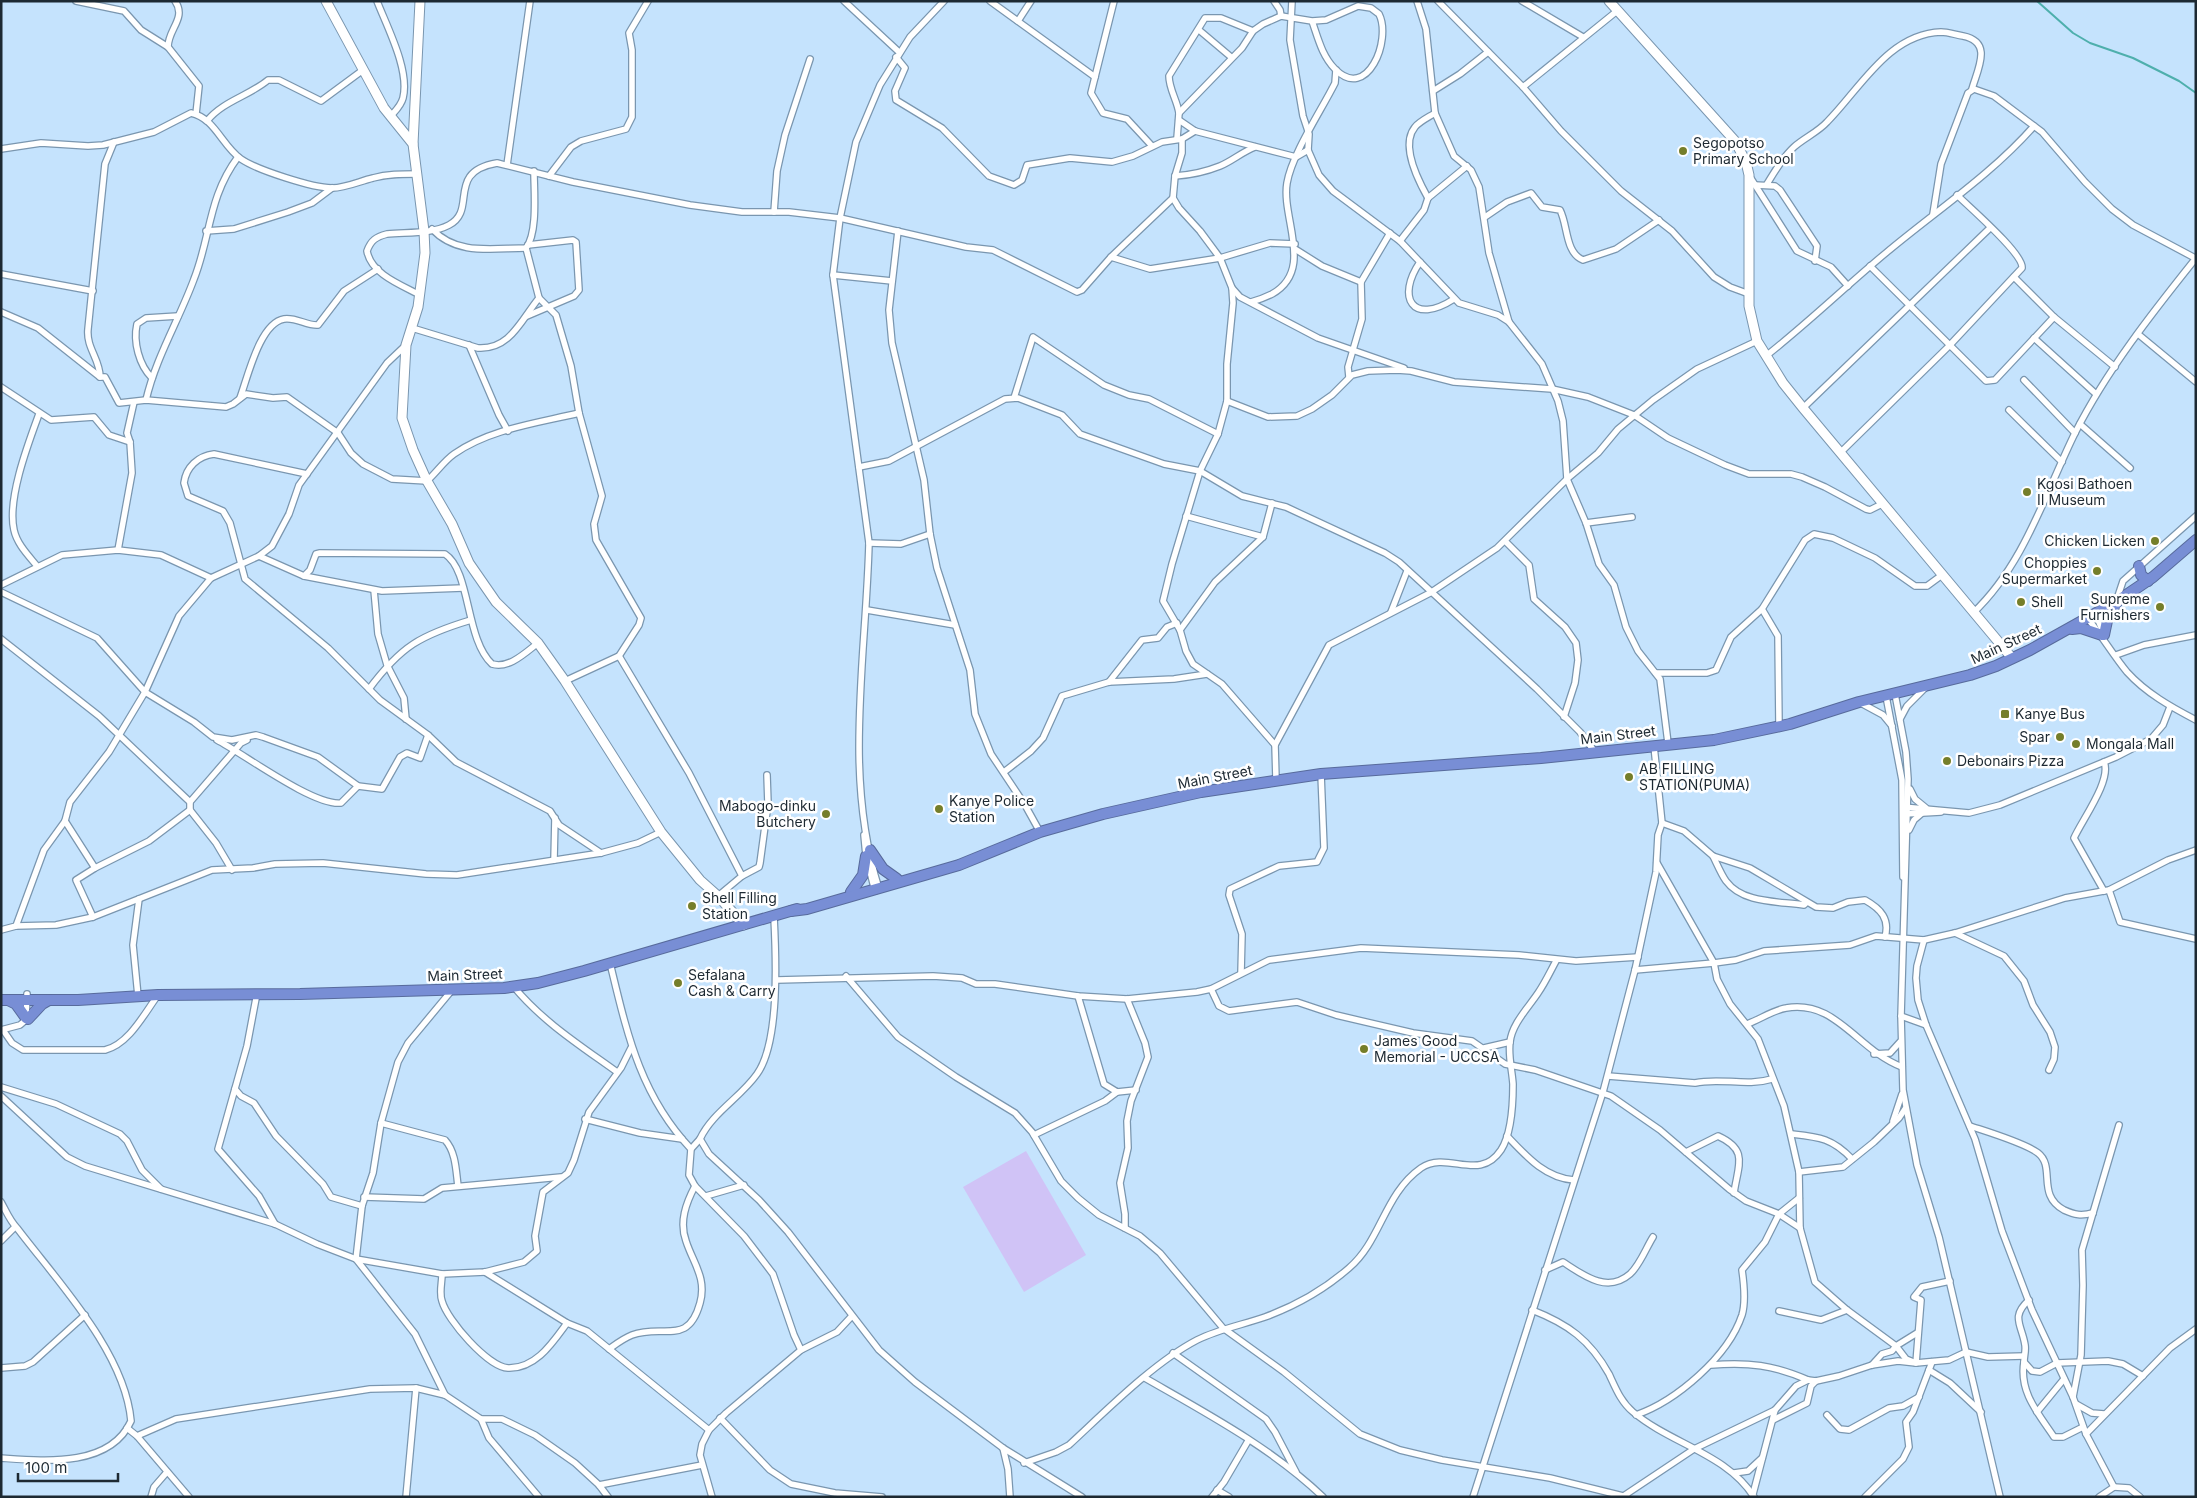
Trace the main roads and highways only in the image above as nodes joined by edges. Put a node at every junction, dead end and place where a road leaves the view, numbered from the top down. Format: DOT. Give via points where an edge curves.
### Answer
graph roads {
  1 [pos="2196,540"];
  2 [pos="2139,566"];
  3 [pos="2148,580"];
  4 [pos="2119,600"];
  5 [pos="2070,629"];
  6 [pos="1007,847"];
  7 [pos="897,879"];
  8 [pos="876,887"];
  9 [pos="852,892"];
  10 [pos="791,911"];
  11 [pos="134,996"];
  12 [pos="30,997"];
  13 [pos="4,998"];
  14 [pos="49,1000"];
  1 -- 3 [label="highway, Main Street"];
  2 -- 3 [label="highway"];
  3 -- 4 [label="highway, Main Street"];
  4 -- 5 [label="highway, Main Street"];
  4 -- 5 [label="highway" via="2110,613 2103,636 2081,628"];
  5 -- 6 [label="highway, Main Street" via="1970,675 1714,740 1276,780 1130,808 1040,832"];
  6 -- 7 [label="highway, Main Street"];
  6 -- 8 [label="highway, Main Street" via="958,865"];
  7 -- 8 [label="highway, Main Street"];
  7 -- 9 [label="highway" via="868,853 863,876"];
  8 -- 9 [label="highway, Main Street"];
  8 -- 10 [label="highway, Main Street"];
  9 -- 10 [label="highway, Main Street"];
  10 -- 11 [label="highway, Main Street" via="514,987"];
  11 -- 12 [label="highway, Main Street"];
  11 -- 14 [label="highway, Main Street"];
  12 -- 13 [label="highway"];
  12 -- 14 [label="highway, Main Street"];
  13 -- 14 [label="highway" via="16,1004 26,1020"];
}
